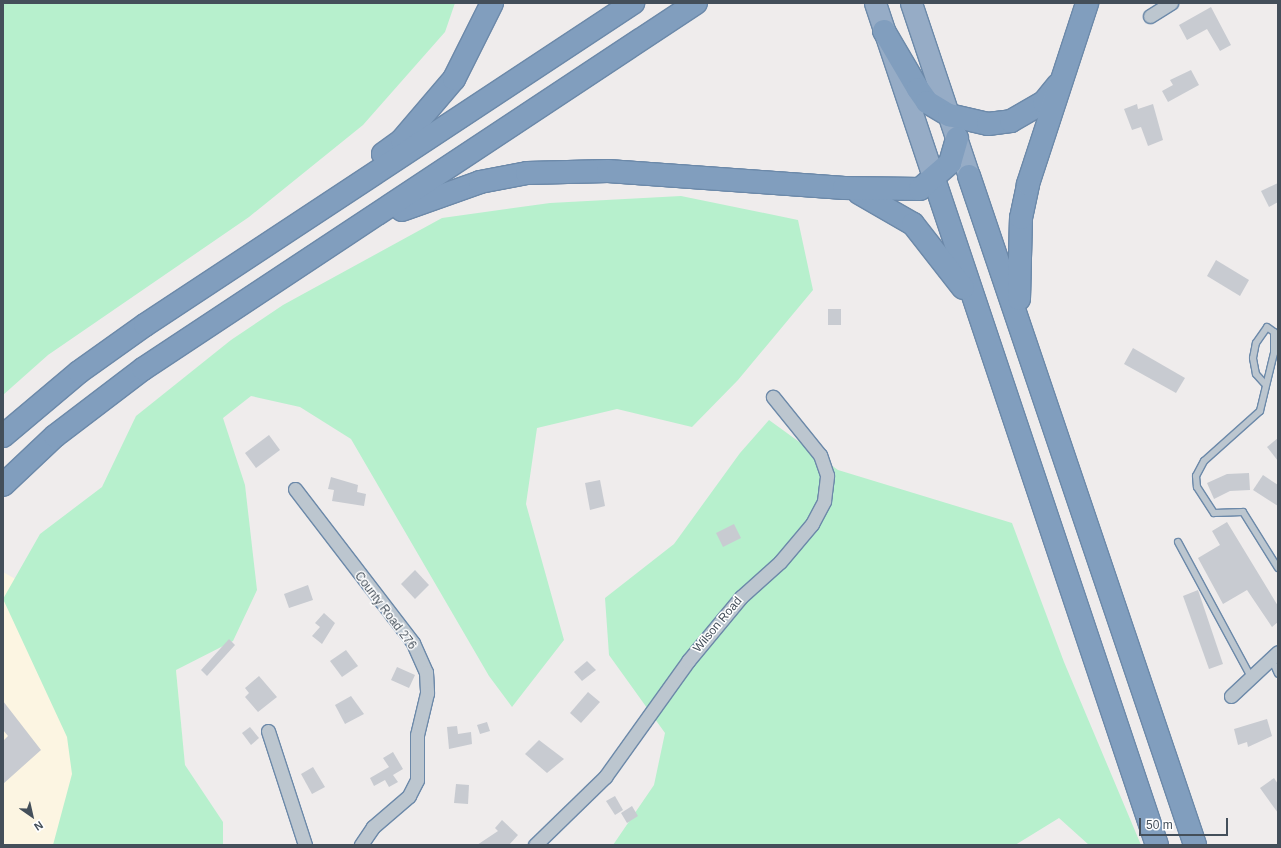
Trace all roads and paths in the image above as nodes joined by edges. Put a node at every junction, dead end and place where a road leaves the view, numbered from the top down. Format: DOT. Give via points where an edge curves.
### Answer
graph roads {
  1 [pos="492,3"];
  2 [pos="633,3"];
  3 [pos="696,3"];
  4 [pos="875,3"];
  5 [pos="911,3"];
  6 [pos="1087,3"];
  7 [pos="1171,3"];
  8 [pos="1150,16"];
  9 [pos="884,31"];
  10 [pos="1062,80"];
  11 [pos="949,115"];
  12 [pos="957,138"];
  13 [pos="969,176"];
  14 [pos="934,179"];
  15 [pos="844,188"];
  16 [pos="302,222"];
  17 [pos="326,248"];
  18 [pos="980,315"];
  19 [pos="1036,370"];
  20 [pos="1264,383"];
  21 [pos="773,397"];
  22 [pos="3,436"];
  23 [pos="3,485"];
  24 [pos="295,489"];
  25 [pos="1178,542"];
  26 [pos="1278,568"];
  27 [pos="1274,655"];
  28 [pos="1278,674"];
  29 [pos="1251,677"];
  30 [pos="1231,696"];
  31 [pos="268,731"];
  32 [pos="305,845"];
  33 [pos="360,845"];
  34 [pos="536,845"];
  35 [pos="1157,845"];
  36 [pos="1195,845"];
  1 -- 16 [label="highway" via="470,52 432,107 402,140"];
  2 -- 16 [label="highway"];
  3 -- 17 [label="highway"];
  4 -- 9 [label="highway"];
  5 -- 11 [label="highway"];
  6 -- 10 [label="highway"];
  7 -- 8 [label="street"];
  9 -- 11 [label="highway" via="928,102"];
  9 -- 14 [label="highway"];
  10 -- 11 [label="highway" via="1044,102 1010,121 988,124"];
  10 -- 19 [label="highway" via="1028,184 1021,218 1018,296"];
  11 -- 12 [label="highway"];
  12 -- 13 [label="highway"];
  12 -- 14 [label="highway" via="950,163"];
  13 -- 19 [label="highway"];
  14 -- 15 [label="highway" via="920,189"];
  14 -- 18 [label="highway"];
  15 -- 17 [label="highway" via="608,171 527,173 444,193"];
  15 -- 18 [label="highway" via="870,198 913,224 955,276"];
  16 -- 22 [label="highway" via="79,372"];
  17 -- 23 [label="highway" via="142,369 55,436"];
  18 -- 35 [label="highway"];
  19 -- 36 [label="highway"];
  20 -- 20 [label="lane" via="1274,353 1274,332 1267,327 1256,343 1253,358 1256,374"];
  20 -- 26 [label="lane" via="1260,411 1204,461 1196,476 1197,487 1214,513 1243,512"];
  21 -- 34 [label="street, Wilson Road" via="792,415 820,454 827,474 824,501 812,524 780,562 741,597 688,661 605,777"];
  24 -- 33 [label="street, County Road 276" via="413,643 426,672 427,693 417,735 417,780 409,796 373,827"];
  25 -- 29 [label="lane"];
  27 -- 28 [label="lane"];
  27 -- 29 [label="street"];
  29 -- 30 [label="street"];
  31 -- 32 [label="street"];
}
